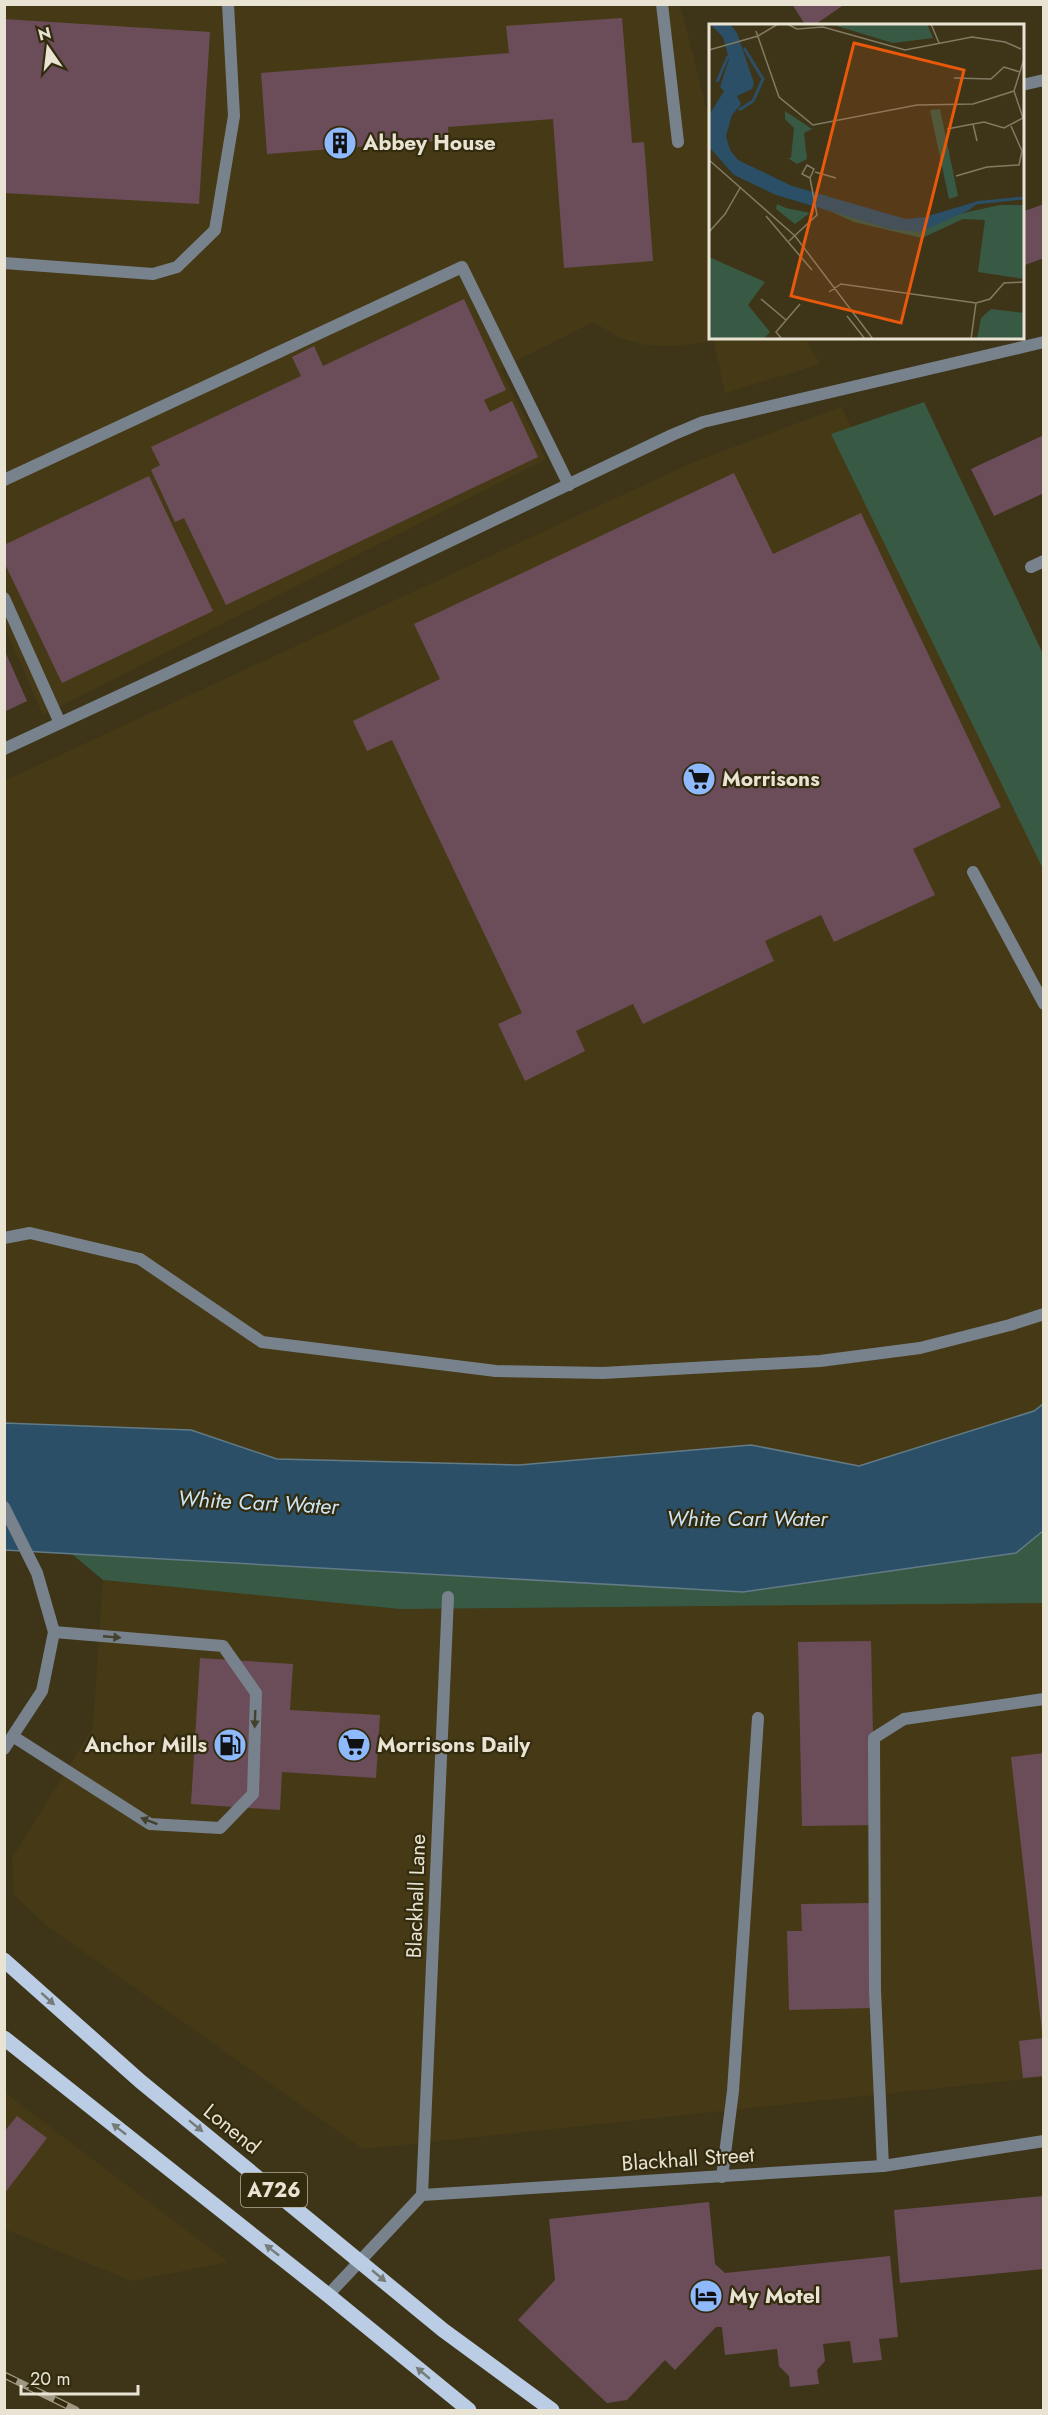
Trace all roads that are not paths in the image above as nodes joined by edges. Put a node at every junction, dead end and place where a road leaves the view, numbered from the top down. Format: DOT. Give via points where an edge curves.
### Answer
graph roads {
  1 [pos="228,4"];
  2 [pos="662,4"];
  3 [pos="1044,80"];
  4 [pos="1024,85"];
  5 [pos="678,142"];
  6 [pos="4,263"];
  7 [pos="1044,342"];
  8 [pos="4,480"];
  9 [pos="569,485"];
  10 [pos="1044,561"];
  11 [pos="1031,567"];
  12 [pos="4,598"];
  13 [pos="60,723"];
  14 [pos="4,749"];
  15 [pos="973,872"];
  16 [pos="1044,1004"];
  17 [pos="4,1238"];
  18 [pos="1044,1314"];
  19 [pos="4,1507"];
  20 [pos="448,1597"];
  21 [pos="54,1632"];
  22 [pos="1044,1699"];
  23 [pos="758,1718"];
  24 [pos="14,1737"];
  25 [pos="4,1749"];
  26 [pos="4,1960"];
  27 [pos="4,2038"];
  28 [pos="1044,2141"];
  29 [pos="883,2166"];
  30 [pos="723,2177"];
  31 [pos="423,2195"];
  32 [pos="360,2260"];
  33 [pos="328,2295"];
  34 [pos="469,2410"];
  35 [pos="552,2410"];
  1 -- 6 [label="street" via="234,116 215,230 177,267 153,274"];
  2 -- 5 [label="street"];
  3 -- 4 [label="street"];
  7 -- 9 [label="street" via="703,422"];
  8 -- 9 [label="street" via="462,267"];
  9 -- 13 [label="street"];
  10 -- 11 [label="street"];
  12 -- 13 [label="street"];
  13 -- 14 [label="street"];
  15 -- 16 [label="street"];
  17 -- 18 [label="street" via="30,1233 140,1259 262,1342 496,1371 603,1373 820,1361 920,1348"];
  19 -- 21 [label="street" via="36,1573"];
  20 -- 31 [label="street, Blackhall Lane"];
  21 -- 24 [label="street" via="42,1691"];
  21 -- 24 [label="street, one-way" via="223,1646 256,1693 253,1794 220,1828 150,1824"];
  22 -- 29 [label="street" via="904,1719 874,1738 876,1991"];
  23 -- 30 [label="street" via="733,2091"];
  24 -- 25 [label="street"];
  26 -- 32 [label="main road, Lonend / A726, one-way" via="140,2081"];
  33 -- 27 [label="main road, A726, one-way"];
  28 -- 29 [label="street, Blackhall Street"];
  29 -- 30 [label="street, Blackhall Street"];
  30 -- 31 [label="street, Blackhall Street"];
  31 -- 32 [label="street"];
  32 -- 33 [label="street"];
  32 -- 35 [label="main road, Lonend / A726, one-way" via="443,2330"];
  34 -- 33 [label="main road, A726, one-way"];
}
